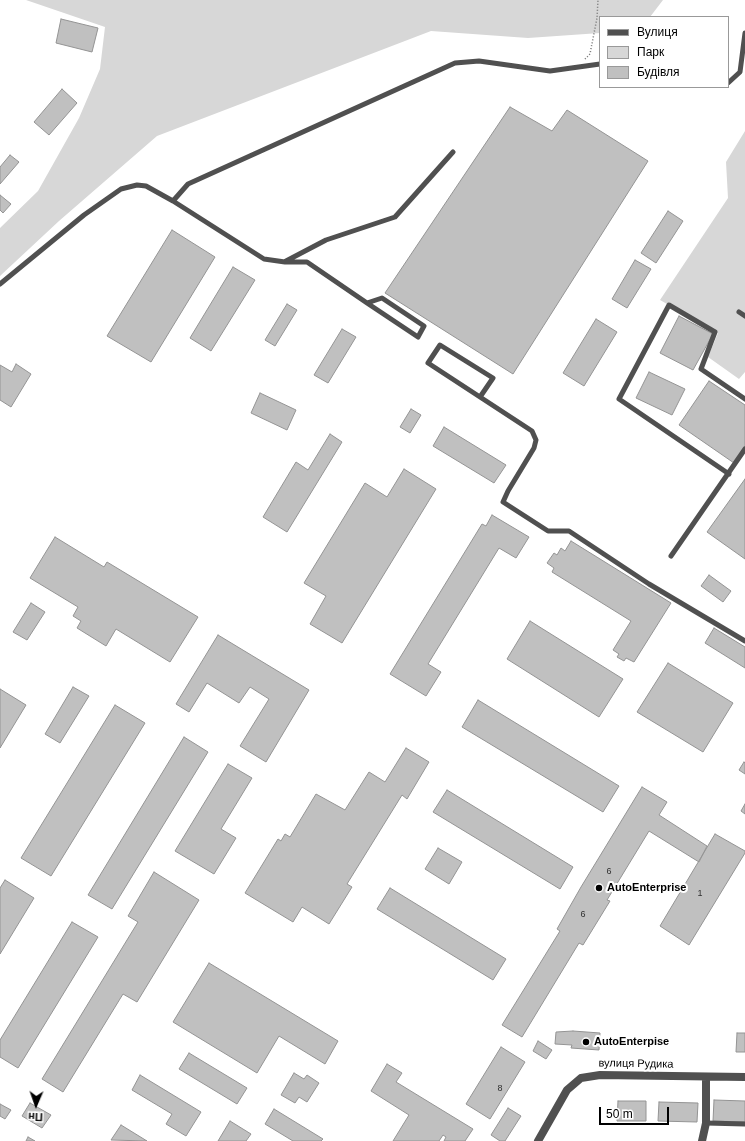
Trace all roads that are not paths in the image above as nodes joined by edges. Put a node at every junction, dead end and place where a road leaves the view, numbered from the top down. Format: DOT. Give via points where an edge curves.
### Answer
graph roads {
  1 [pos="745,33"];
  2 [pos="599,64"];
  3 [pos="729,82"];
  4 [pos="453,152"];
  5 [pos="173,201"];
  6 [pos="285,262"];
  7 [pos="0,284"];
  8 [pos="366,303"];
  9 [pos="739,312"];
  10 [pos="745,316"];
  11 [pos="480,397"];
  12 [pos="745,399"];
  13 [pos="745,449"];
  14 [pos="729,474"];
  15 [pos="671,556"];
  16 [pos="745,641"];
  17 [pos="706,1077"];
  18 [pos="745,1077"];
  19 [pos="706,1123"];
  20 [pos="745,1124"];
  21 [pos="538,1141"];
  22 [pos="702,1141"];
  1 -- 3 [label="lane" via="740,72"];
  2 -- 5 [label="lane" via="550,70 478,61 456,64 188,184"];
  4 -- 6 [label="lane" via="395,217 326,240"];
  5 -- 6 [label="lane" via="264,259"];
  5 -- 7 [label="lane" via="146,186 121,189 84,215"];
  6 -- 8 [label="lane" via="307,262"];
  8 -- 8 [label="lane" via="418,337 424,326 382,298"];
  9 -- 10 [label="lane"];
  11 -- 11 [label="lane" via="428,363 440,345 493,378"];
  11 -- 16 [label="lane" via="532,431 536,440 503,502 548,531 569,531 649,584"];
  12 -- 14 [label="lane" via="701,369 715,332 669,305 619,398"];
  13 -- 14 [label="lane"];
  14 -- 15 [label="lane"];
  17 -- 18 [label="street, вулиця Рудика"];
  17 -- 19 [label="street"];
  17 -- 21 [label="street, вулиця Рудика" via="600,1075 581,1078 567,1090"];
  19 -- 20 [label="lane"];
  19 -- 22 [label="street"];
}
